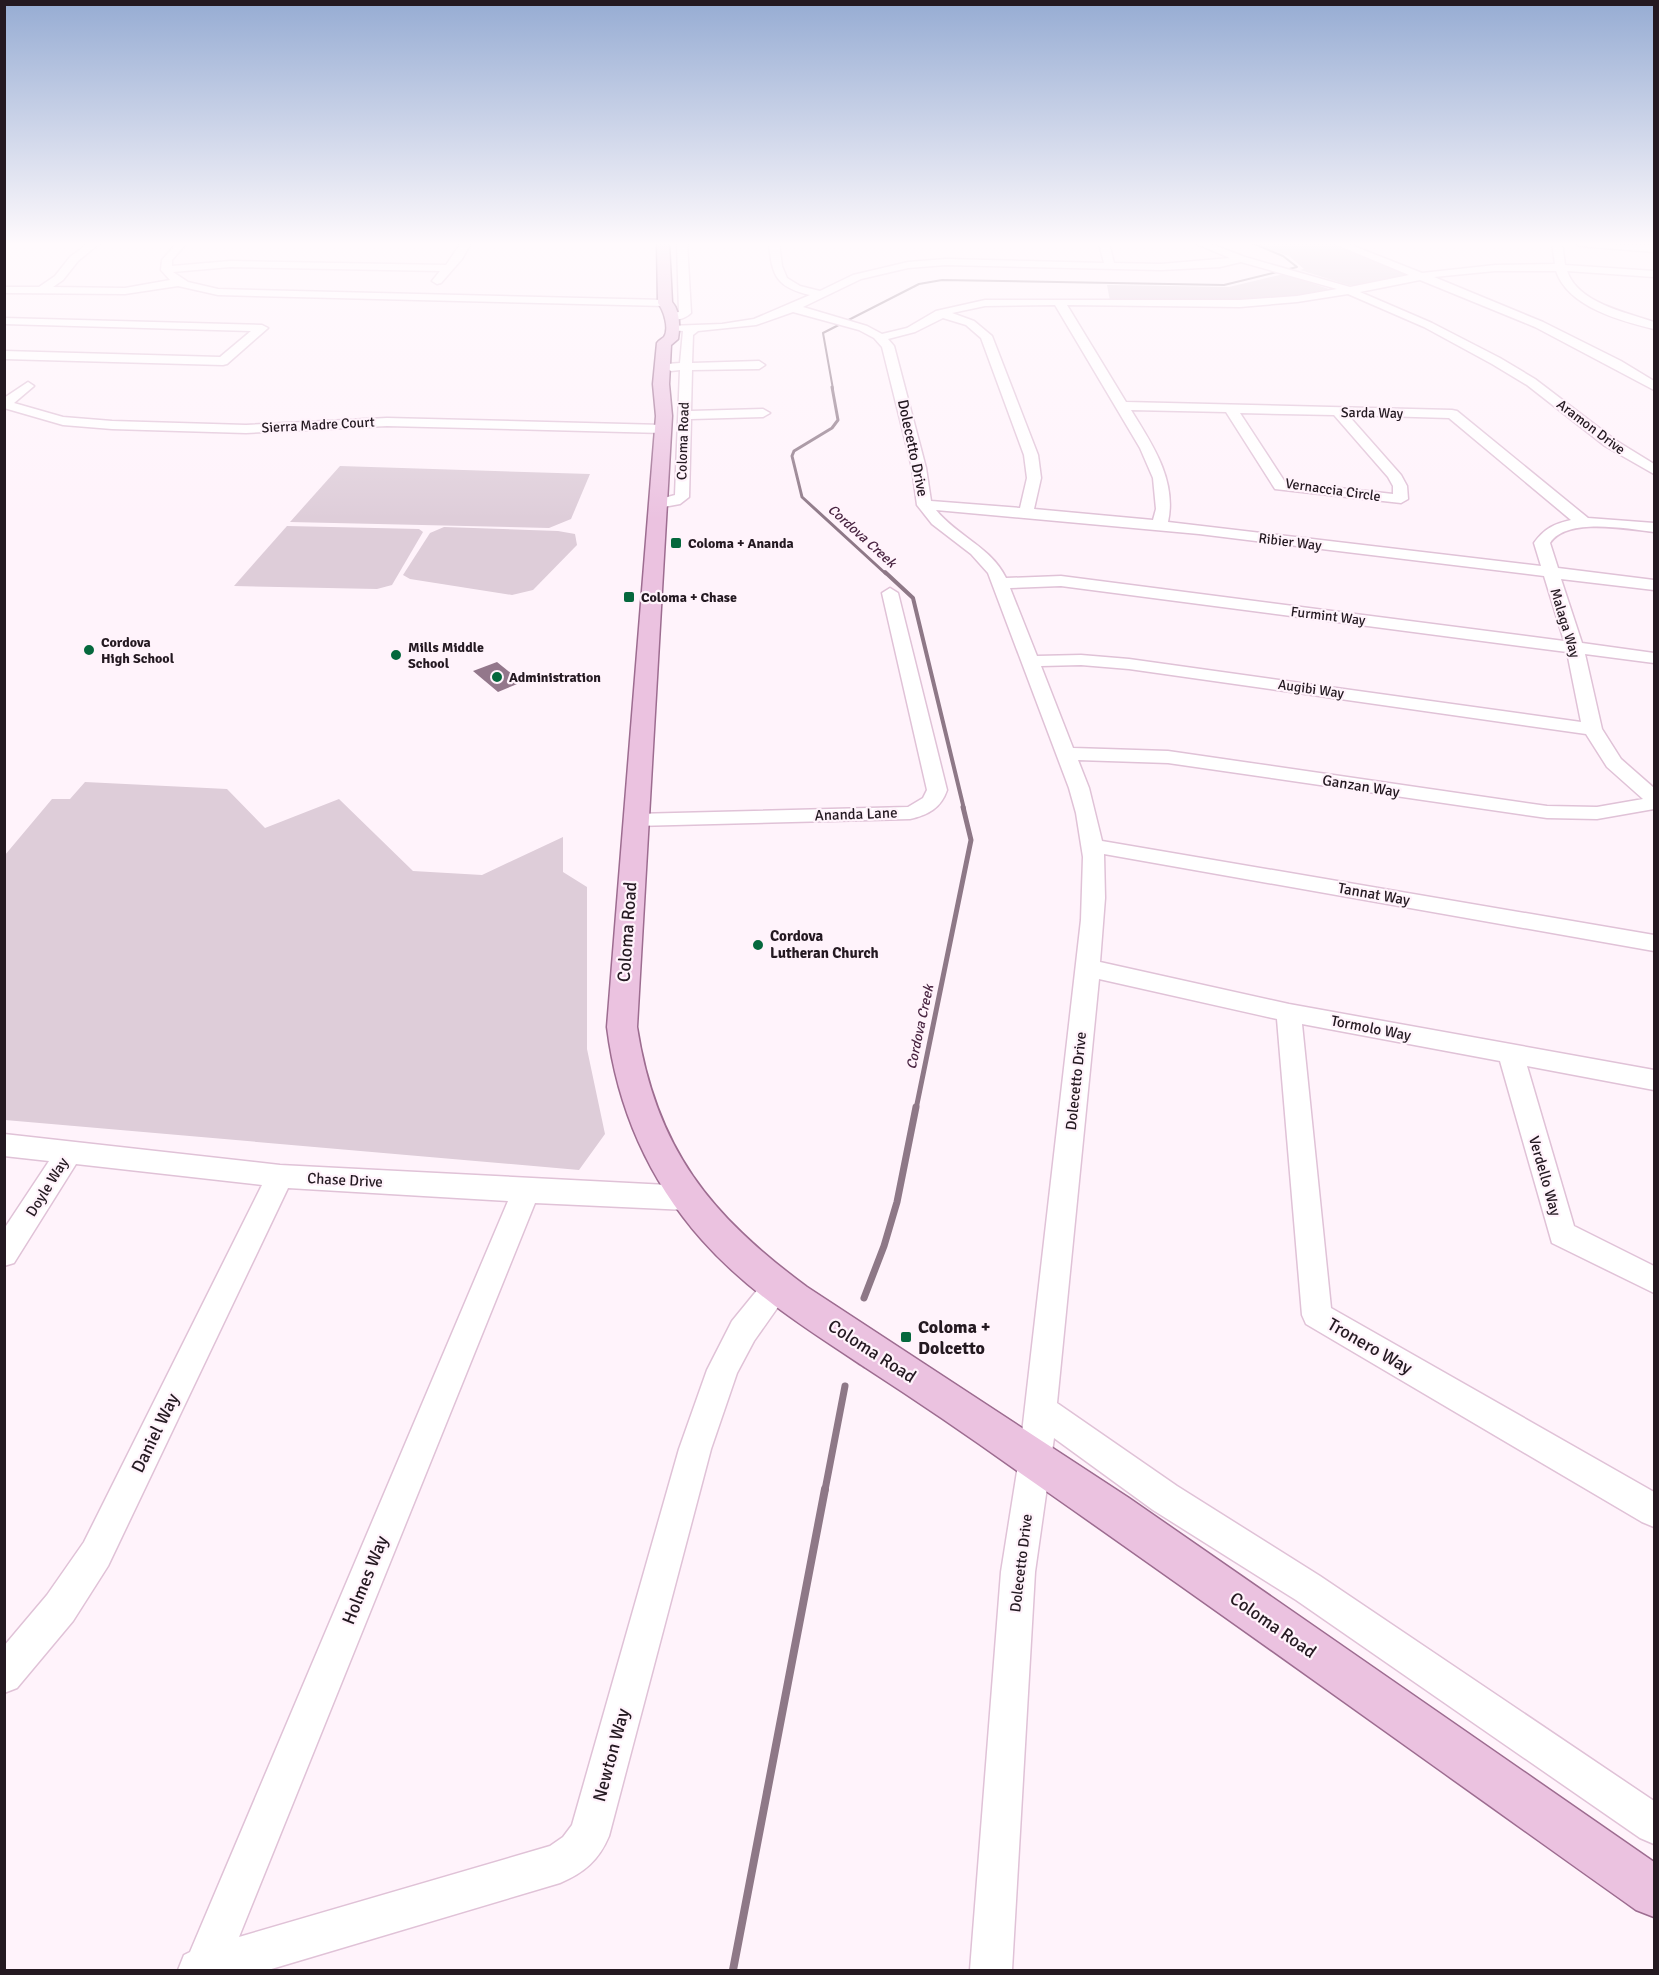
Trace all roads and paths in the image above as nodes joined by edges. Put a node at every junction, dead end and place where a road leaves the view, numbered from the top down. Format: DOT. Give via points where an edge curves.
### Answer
graph roads {
  1 [pos="254,335"];
  2 [pos="658,335"];
  3 [pos="670,335"];
  4 [pos="676,335"];
  5 [pos="681,335"];
  6 [pos="876,335"];
  7 [pos="891,335"];
  8 [pos="985,335"];
  9 [pos="1079,335"];
  10 [pos="1447,335"];
  11 [pos="1562,335"];
  12 [pos="668,338"];
  13 [pos="880,338"];
  14 [pos="4,355"];
  15 [pos="759,365"];
  16 [pos="28,386"];
  17 [pos="1654,386"];
  18 [pos="1121,406"];
  19 [pos="1231,409"];
  20 [pos="1338,412"];
  21 [pos="763,413"];
  22 [pos="684,415"];
  23 [pos="663,429"];
  24 [pos="1654,470"];
  25 [pos="658,504"];
  26 [pos="924,505"];
  27 [pos="1026,512"];
  28 [pos="1584,523"];
  29 [pos="1159,526"];
  30 [pos="1654,528"];
  31 [pos="1550,572"];
  32 [pos="1000,583"];
  33 [pos="1654,585"];
  34 [pos="890,593"];
  35 [pos="1575,648"];
  36 [pos="1654,658"];
  37 [pos="1030,661"];
  38 [pos="1592,729"];
  39 [pos="1066,754"];
  40 [pos="1654,798"];
  41 [pos="1654,803"];
  42 [pos="635,820"];
  43 [pos="1094,846"];
  44 [pos="1654,943"];
  45 [pos="1088,968"];
  46 [pos="1289,1013"];
  47 [pos="1510,1054"];
  48 [pos="1654,1080"];
  49 [pos="4,1145"];
  50 [pos="70,1151"];
  51 [pos="280,1176"];
  52 [pos="526,1191"];
  53 [pos="687,1198"];
  54 [pos="4,1254"];
  55 [pos="1654,1280"];
  56 [pos="777,1287"];
  57 [pos="1041,1410"];
  58 [pos="1035,1459"];
  59 [pos="1654,1510"];
  60 [pos="4,1675"];
  61 [pos="1654,1824"];
  62 [pos="1654,1892"];
  63 [pos="202,1970"];
  64 [pos="991,1971"];
  1 -- 14 [label="street" via="223,361"];
  2 -- 12 [label="street"];
  3 -- 12 [label="street"];
  4 -- 12 [label="street"];
  5 -- 12 [label="street, Coloma Road"];
  6 -- 13 [label="street"];
  7 -- 13 [label="street"];
  8 -- 27 [label="street" via="1031,455 1034,478"];
  9 -- 18 [label="street"];
  10 -- 24 [label="street, Aramon Drive" via="1531,382 1623,452"];
  11 -- 17 [label="street"];
  12 -- 15 [label="street"];
  12 -- 22 [label="street, Coloma Road"];
  12 -- 23 [label="main road, Coloma Road"];
  13 -- 26 [label="street, Dolecetto Drive" via="891,351"];
  16 -- 23 [label="street, Sierra Madre Court" via="5,404 63,421 112,425 246,429 387,422"];
  18 -- 19 [label="street, Sarda Way"];
  18 -- 29 [label="street" via="1160,478 1163,509"];
  19 -- 20 [label="street, Sarda Way"];
  19 -- 20 [label="street, Vernaccia Circle" via="1250,442 1269,463 1280,486 1401,500 1394,475"];
  20 -- 28 [label="street, Sarda Way" via="1452,414"];
  21 -- 22 [label="street"];
  22 -- 25 [label="street, Coloma Road" via="682,497"];
  23 -- 25 [label="main road, Coloma Road"];
  25 -- 42 [label="main road, Coloma Road"];
  26 -- 27 [label="street, Ribier Way"];
  26 -- 32 [label="street, Dolecetto Drive" via="937,521 977,551"];
  27 -- 29 [label="street, Ribier Way"];
  28 -- 30 [label="street, Malaga Way"];
  28 -- 31 [label="street, Malaga Way" via="1556,527 1544,538"];
  29 -- 31 [label="street, Ribier Way"];
  31 -- 33 [label="street, Ribier Way"];
  31 -- 35 [label="street, Malaga Way"];
  32 -- 35 [label="street, Furmint Way" via="1061,581"];
  32 -- 37 [label="street, Dolecetto Drive"];
  34 -- 42 [label="street, Ananda Lane" via="937,790 928,805 910,813"];
  35 -- 36 [label="street, Furmint Way"];
  35 -- 38 [label="street, Malaga Way"];
  37 -- 38 [label="street, Augibi Way" via="1129,664"];
  37 -- 39 [label="street, Dolecetto Drive"];
  38 -- 40 [label="street, Malaga Way" via="1614,763"];
  39 -- 41 [label="street, Ganzan Way" via="1168,757 1547,812 1597,813"];
  39 -- 43 [label="street, Dolecetto Drive"];
  42 -- 53 [label="main road, Coloma Road" via="622,1003 624,1052 642,1118"];
  43 -- 44 [label="street, Tannat Way"];
  43 -- 45 [label="street, Dolecetto Drive" via="1096,888"];
  45 -- 46 [label="street, Tormolo Way"];
  45 -- 57 [label="street, Dolecetto Drive"];
  46 -- 47 [label="street, Tormolo Way"];
  46 -- 59 [label="street, Tronero Way" via="1317,1315"];
  47 -- 48 [label="street, Tormolo Way"];
  47 -- 55 [label="street, Verdello Way" via="1562,1234"];
  49 -- 50 [label="street, Chase Drive"];
  50 -- 51 [label="street, Chase Drive"];
  50 -- 54 [label="street, Doyle Way"];
  51 -- 52 [label="street, Chase Drive"];
  51 -- 60 [label="street, Daniel Way" via="96,1554 48,1624"];
  52 -- 53 [label="street, Chase Drive"];
  52 -- 63 [label="street, Holmes Way"];
  53 -- 56 [label="main road, Coloma Road" via="739,1255"];
  56 -- 58 [label="main road, Coloma Road"];
  56 -- 63 [label="street, Newton Way" via="743,1331 723,1370 695,1449 589,1836 577,1851 560,1863"];
  57 -- 58 [label="street, Dolecetto Drive"];
  57 -- 61 [label="street" via="1165,1498 1308,1588"];
  58 -- 62 [label="main road, Coloma Road"];
  58 -- 64 [label="street, Dolecetto Drive" via="1018,1572"];
}
